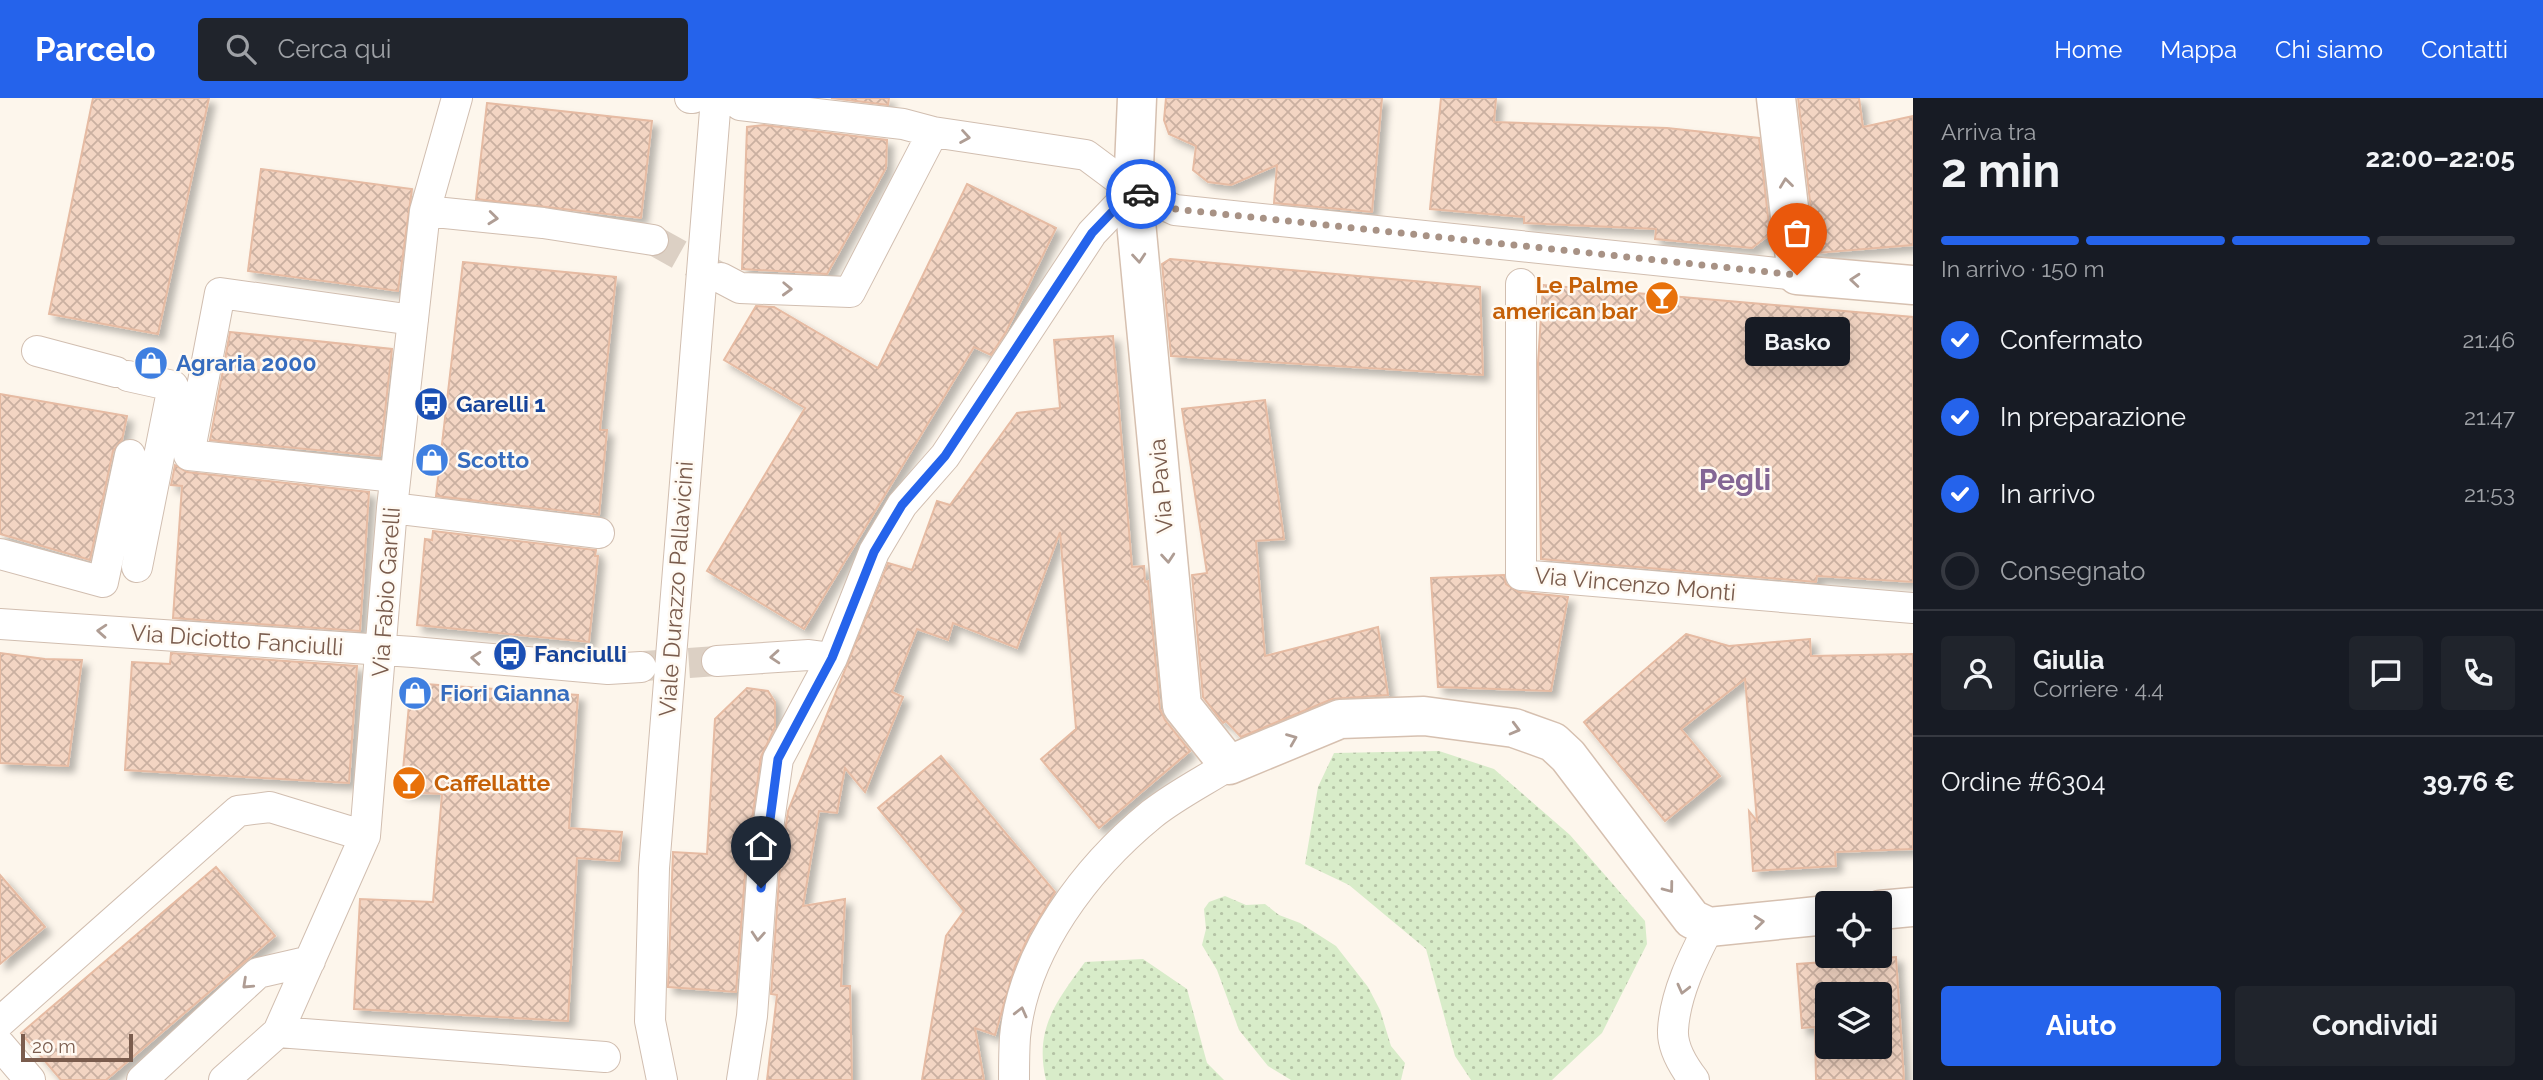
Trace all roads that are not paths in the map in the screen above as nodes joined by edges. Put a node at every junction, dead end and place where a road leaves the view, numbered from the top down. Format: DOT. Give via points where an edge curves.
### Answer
graph roads {
  1 [pos="457,98"];
  2 [pos="792,98"];
  3 [pos="1137,98"];
  4 [pos="1776,98"];
  5 [pos="728,101"];
  6 [pos="933,132"];
  7 [pos="1133,190"];
  8 [pos="425,211"];
  9 [pos="653,240"];
  10 [pos="1797,275"];
  11 [pos="721,278"];
  12 [pos="1521,284"];
  13 [pos="1913,285"];
  14 [pos="413,320"];
  15 [pos="37,351"];
  16 [pos="130,455"];
  17 [pos="396,477"];
  18 [pos="392,508"];
  19 [pos="599,533"];
  20 [pos="0,554"];
  21 [pos="137,567"];
  22 [pos="1913,608"];
  23 [pos="0,624"];
  24 [pos="383,650"];
  25 [pos="832,658"];
  26 [pos="717,661"];
  27 [pos="641,667"];
  28 [pos="1229,765"];
  29 [pos="365,836"];
  30 [pos="1913,907"];
  31 [pos="1892,909"];
  32 [pos="1815,916"];
  33 [pos="1701,923"];
  34 [pos="310,961"];
  35 [pos="0,1022"];
  36 [pos="278,1031"];
  37 [pos="0,1045"];
  38 [pos="604,1058"];
  39 [pos="30,1080"];
  40 [pos="142,1080"];
  41 [pos="224,1080"];
  42 [pos="662,1080"];
  43 [pos="742,1080"];
  44 [pos="1014,1080"];
  45 [pos="1694,1080"];
  1 -- 8 [label="street, Via Fabio Garelli"];
  2 -- 6 [label="street" via="918,114"];
  3 -- 7 [label="street, Via Pavia"];
  10 -- 4 [label="street, one-way"];
  5 -- 6 [label="street"];
  5 -- 42 [label="street, Viale Durazzo Pallavicini" via="654,868 650,1021"];
  6 -- 7 [label="street, one-way" via="1086,155"];
  11 -- 6 [label="street, one-way" via="740,288 850,292"];
  7 -- 10 [label="street" via="1175,209"];
  7 -- 25 [label="street" via="1092,233 945,456 902,505 874,552"];
  7 -- 28 [label="street, Via Pavia, one-way" via="1182,706"];
  8 -- 9 [label="street, one-way"];
  8 -- 14 [label="street, Via Fabio Garelli"];
  13 -- 10 [label="street, one-way"];
  12 -- 22 [label="street, Via Vincenzo Monti" via="1521,575"];
  14 -- 17 [label="street, Via Fabio Garelli"];
  14 -- 17 [label="street" via="220,293 190,455"];
  15 -- 21 [label="street" via="173,386"];
  16 -- 20 [label="street" via="103,582"];
  17 -- 18 [label="street, Via Fabio Garelli"];
  18 -- 19 [label="street"];
  18 -- 24 [label="street, Via Fabio Garelli"];
  24 -- 23 [label="street, Via Diciotto Fanciulli, one-way"];
  27 -- 24 [label="street, Via Diciotto Fanciulli, one-way" via="608,669"];
  24 -- 29 [label="street, Via Fabio Garelli"];
  25 -- 26 [label="street, one-way" via="808,655"];
  25 -- 43 [label="street, one-way" via="778,759"];
  28 -- 33 [label="street, one-way" via="1340,719 1424,716 1514,728 1553,742 1568,757"];
  44 -- 28 [label="street, one-way" via="1015,1036 1029,979 1069,905 1113,848 1155,812"];
  29 -- 34 [label="street, Via Fabio Garelli"];
  29 -- 35 [label="street" via="270,807 238,811"];
  30 -- 31 [label="street"];
  33 -- 32 [label="street, one-way"];
  33 -- 45 [label="street, one-way" via="1673,1032 1681,1063"];
  34 -- 36 [label="street, Via Fabio Garelli"];
  34 -- 40 [label="street, one-way" via="258,973"];
  36 -- 38 [label="street"];
  36 -- 41 [label="street, Via Fabio Garelli"];
  37 -- 39 [label="street"];
}
